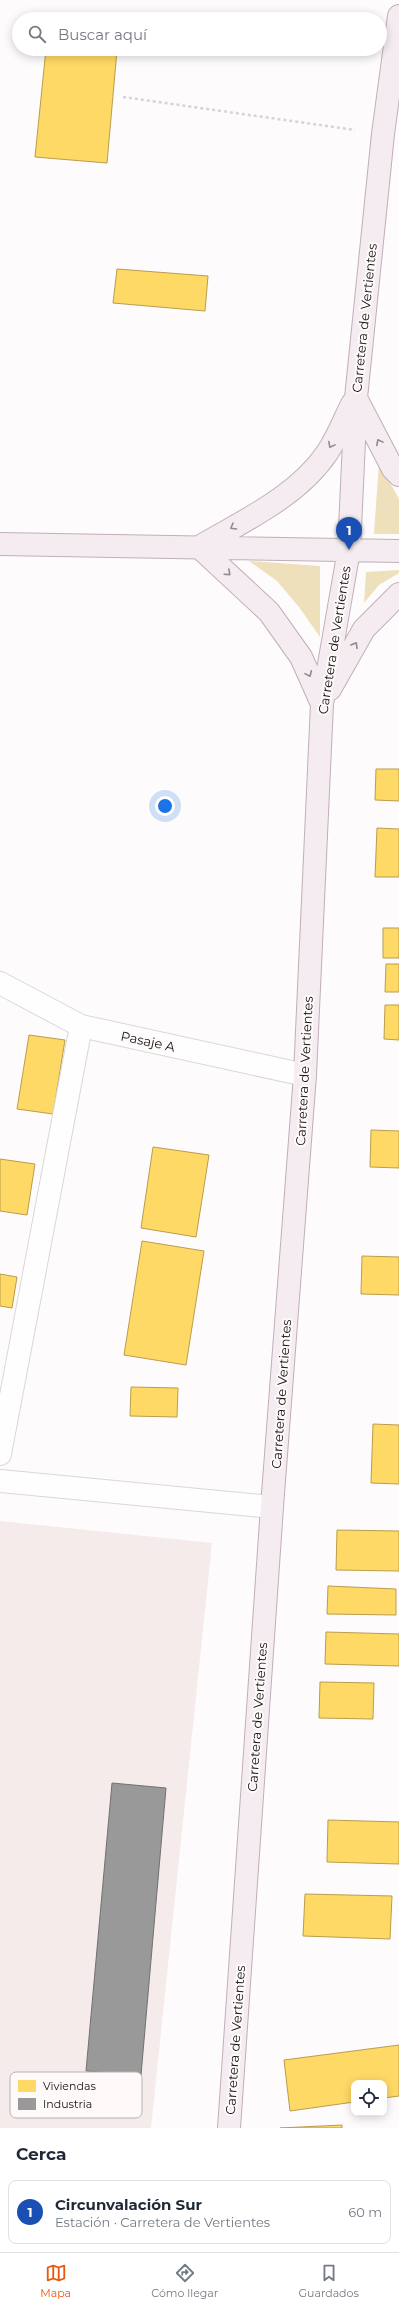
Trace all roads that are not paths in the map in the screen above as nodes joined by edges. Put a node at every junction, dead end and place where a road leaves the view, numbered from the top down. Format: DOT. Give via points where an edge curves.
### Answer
graph roads {
  1 [pos="399,16"];
  2 [pos="356,398"];
  3 [pos="399,475"];
  4 [pos="0,544"];
  5 [pos="199,547"];
  6 [pos="349,550"];
  7 [pos="399,551"];
  8 [pos="399,594"];
  9 [pos="322,704"];
  10 [pos="0,983"];
  11 [pos="81,1026"];
  12 [pos="305,1075"];
  13 [pos="0,1454"];
  14 [pos="0,1481"];
  15 [pos="272,1507"];
  16 [pos="229,2128"];
  1 -- 2 [label="main road, Carretera de Vertientes" via="383,134"];
  3 -- 2 [label="main road, one-way" via="393,469"];
  2 -- 5 [label="main road, one-way" via="327,453 306,479 257,513"];
  2 -- 6 [label="main road, Carretera de Vertientes"];
  4 -- 5 [label="main road"];
  5 -- 6 [label="main road"];
  5 -- 9 [label="main road, one-way" via="269,612 302,657"];
  6 -- 7 [label="main road"];
  6 -- 9 [label="main road, Carretera de Vertientes"];
  9 -- 8 [label="main road, one-way" via="364,629"];
  9 -- 12 [label="main road, Carretera de Vertientes"];
  10 -- 11 [label="street, Pasaje A"];
  11 -- 12 [label="street, Pasaje A"];
  11 -- 13 [label="street"];
  12 -- 15 [label="main road, Carretera de Vertientes"];
  14 -- 15 [label="street"];
  15 -- 16 [label="main road, Carretera de Vertientes"];
}
